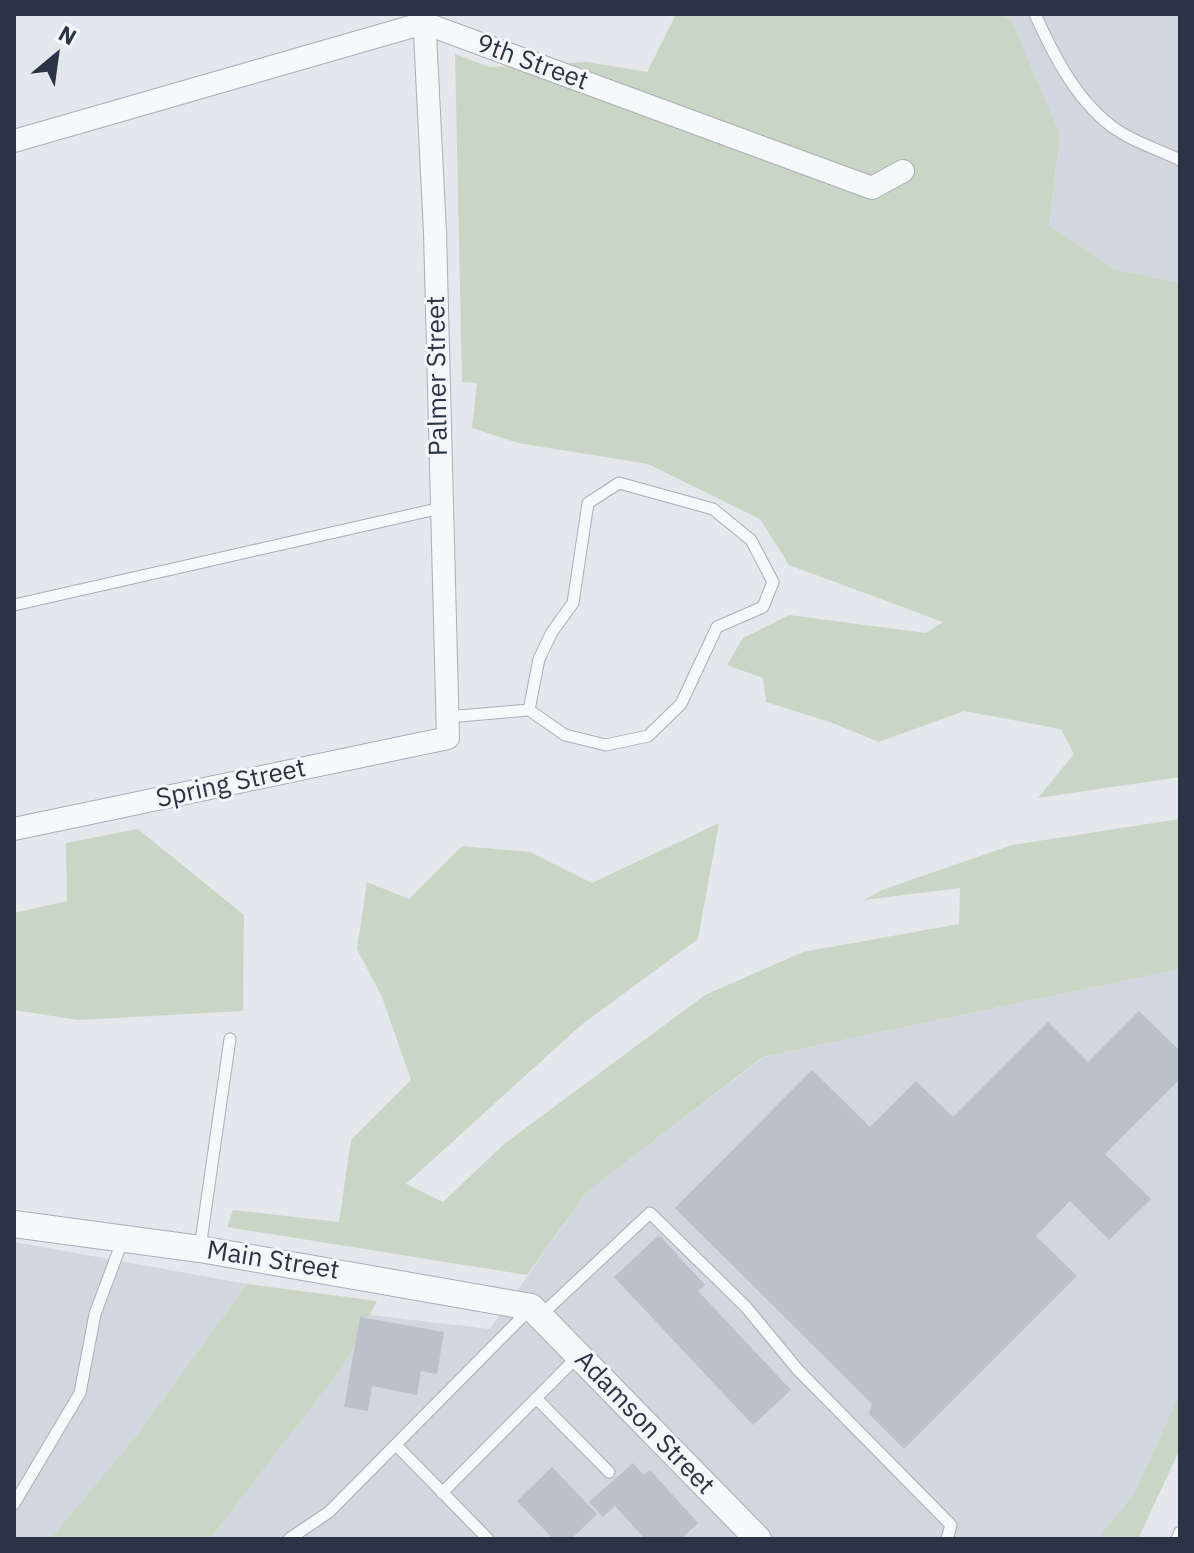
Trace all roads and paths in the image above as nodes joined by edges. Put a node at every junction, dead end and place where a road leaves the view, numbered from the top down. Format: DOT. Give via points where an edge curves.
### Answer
graph roads {
  1 [pos="1035,14"];
  2 [pos="424,19"];
  3 [pos="14,141"];
  4 [pos="1180,160"];
  5 [pos="903,171"];
  6 [pos="441,508"];
  7 [pos="14,605"];
  8 [pos="529,710"];
  9 [pos="448,728"];
  10 [pos="14,829"];
  11 [pos="230,1039"];
  12 [pos="14,1224"];
  13 [pos="123,1239"];
  14 [pos="200,1249"];
  15 [pos="535,1312"];
  16 [pos="578,1355"];
  17 [pos="536,1398"];
  18 [pos="396,1445"];
  19 [pos="609,1472"];
  20 [pos="442,1493"];
  21 [pos="14,1504"];
  22 [pos="1180,1532"];
  23 [pos="289,1539"];
  24 [pos="488,1539"];
  25 [pos="758,1539"];
  26 [pos="947,1539"];
  27 [pos="1177,1539"];
  1 -- 4 [label="lane" via="1083,100 1117,130"];
  2 -- 3 [label="street"];
  2 -- 5 [label="street, 9th Street" via="872,188"];
  2 -- 6 [label="street, Palmer Street"];
  6 -- 7 [label="lane"];
  6 -- 9 [label="street, Palmer Street"];
  8 -- 8 [label="lane" via="565,735 606,745 648,736 681,704 717,627 763,607 773,582 751,540 713,509 619,483 588,503 573,603 539,659"];
  8 -- 9 [label="lane"];
  9 -- 10 [label="street, Spring Street"];
  11 -- 14 [label="lane"];
  12 -- 13 [label="street, Main Street"];
  13 -- 14 [label="street, Main Street"];
  13 -- 21 [label="lane" via="95,1314 80,1393"];
  14 -- 15 [label="street, Main Street"];
  15 -- 16 [label="street, Adamson Street"];
  15 -- 18 [label="lane"];
  15 -- 26 [label="lane" via="650,1213 951,1525"];
  16 -- 17 [label="lane"];
  16 -- 25 [label="street, Adamson Street"];
  17 -- 19 [label="lane"];
  17 -- 20 [label="lane"];
  18 -- 20 [label="lane"];
  18 -- 23 [label="lane" via="329,1512"];
  20 -- 24 [label="lane"];
  22 -- 27 [label="lane"];
}
